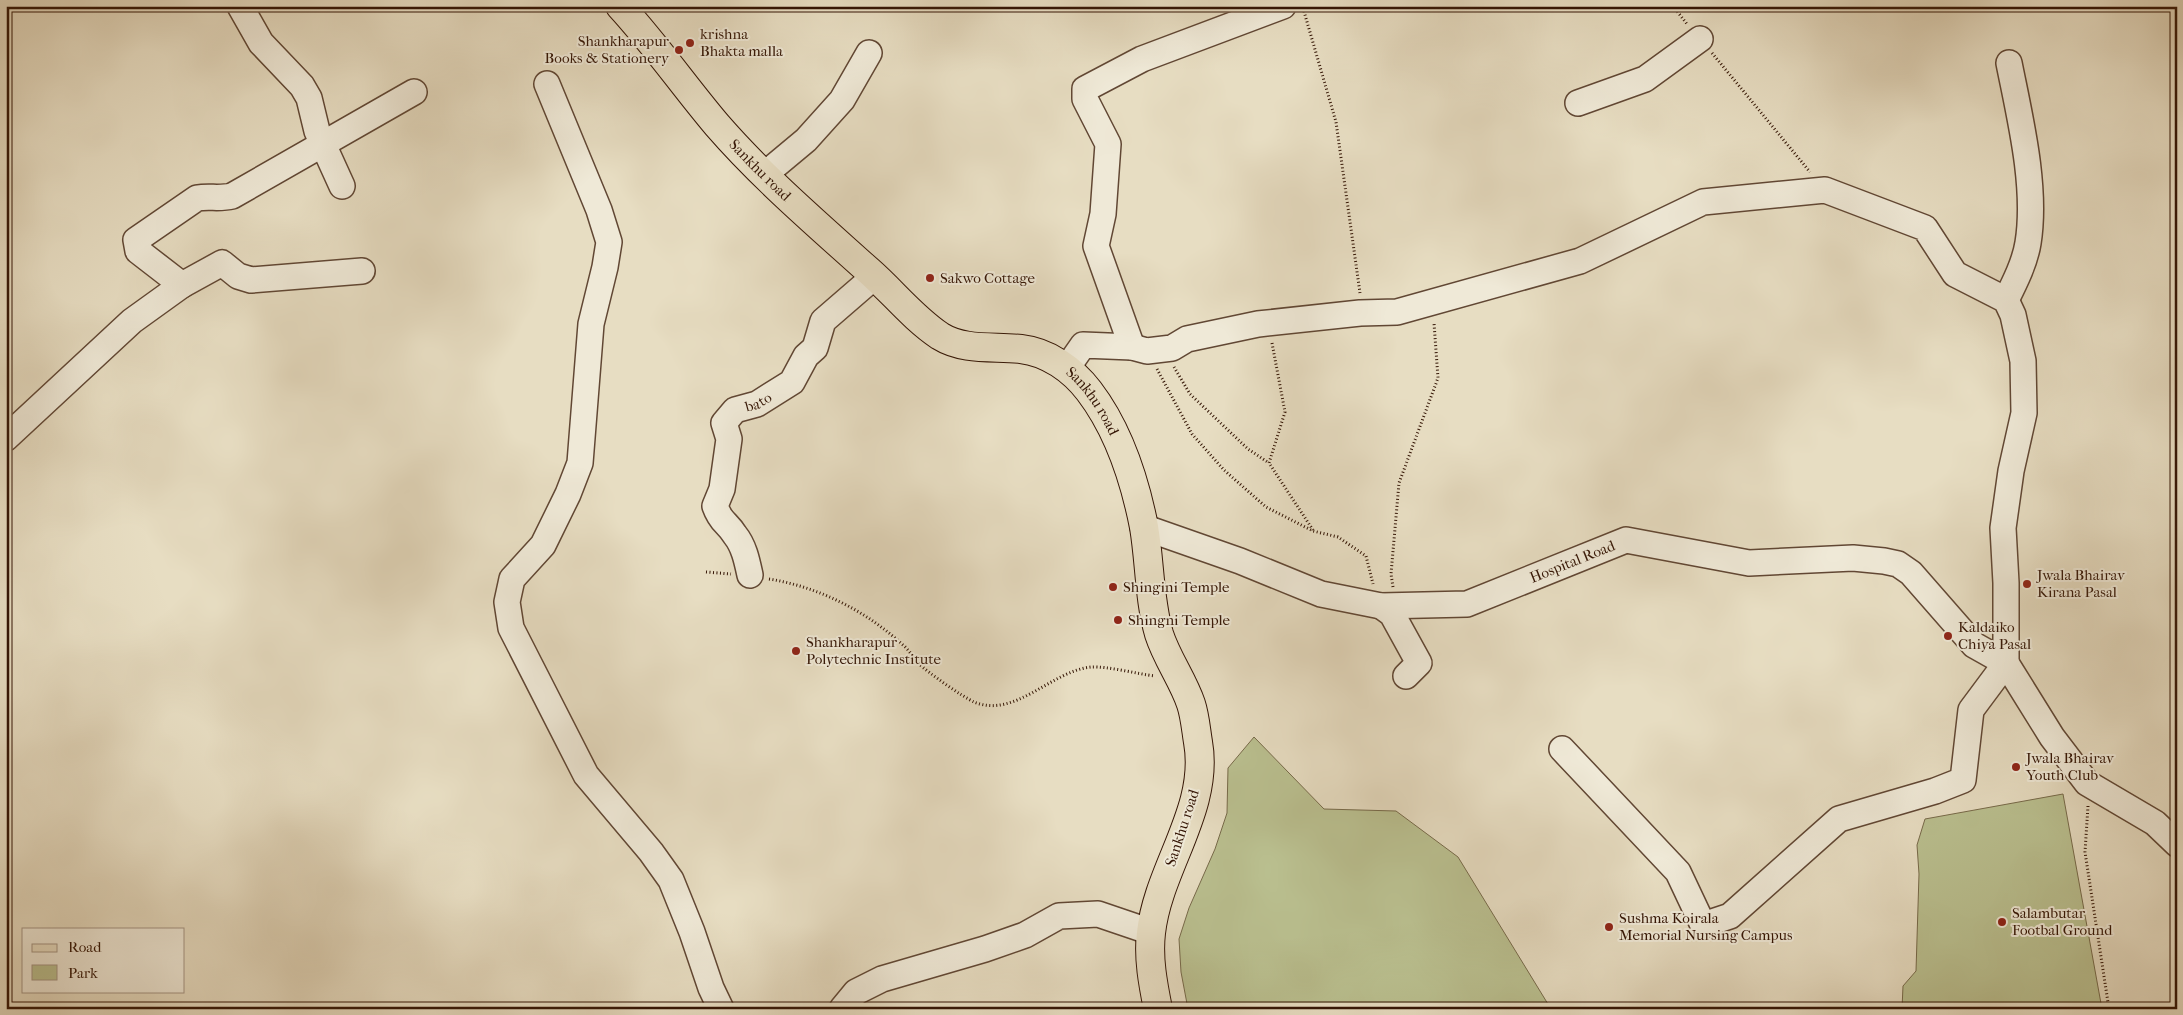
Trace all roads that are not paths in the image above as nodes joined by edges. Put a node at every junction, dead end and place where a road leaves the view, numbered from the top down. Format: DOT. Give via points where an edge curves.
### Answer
graph roads {
  1 [pos="240,6"];
  2 [pos="620,6"];
  3 [pos="1283,6"];
  4 [pos="1700,39"];
  5 [pos="869,53"];
  6 [pos="2009,63"];
  7 [pos="547,84"];
  8 [pos="414,92"];
  9 [pos="1578,103"];
  10 [pos="323,146"];
  11 [pos="764,175"];
  12 [pos="342,186"];
  13 [pos="362,271"];
  14 [pos="875,276"];
  15 [pos="182,284"];
  16 [pos="2006,300"];
  17 [pos="1140,349"];
  18 [pos="1067,368"];
  19 [pos="6,438"];
  20 [pos="1144,527"];
  21 [pos="750,575"];
  22 [pos="1389,605"];
  23 [pos="2006,663"];
  24 [pos="1406,676"];
  25 [pos="1562,749"];
  26 [pos="2177,844"];
  27 [pos="1151,932"];
  28 [pos="721,1009"];
  29 [pos="842,1009"];
  30 [pos="1158,1009"];
  1 -- 10 [label="street" via="260,44 302,86 309,98"];
  2 -- 11 [label="main road, Sankhu road" via="718,126"];
  3 -- 17 [label="street" via="1142,59 1085,90 1085,99 1108,144 1108,174 1096,246"];
  4 -- 9 [label="street" via="1645,79"];
  5 -- 11 [label="street" via="842,100 806,140"];
  6 -- 16 [label="street" via="2024,139 2030,196 2028,242"];
  7 -- 28 [label="street" via="599,210 608,242 591,324 580,463 543,545 512,579 507,614 511,628 586,775 671,880"];
  8 -- 10 [label="street"];
  10 -- 12 [label="street"];
  10 -- 15 [label="street" via="232,196 197,198 136,240 138,251"];
  11 -- 14 [label="main road, Sankhu road"];
  13 -- 15 [label="street" via="251,280 238,276 222,263"];
  14 -- 18 [label="main road, Sankhu road" via="913,314 945,339 965,346 1042,353"];
  14 -- 21 [label="street, bato" via="823,320 815,348 806,356 792,382 757,404 735,410 724,423 729,439 722,489 715,506 720,520 735,534"];
  15 -- 19 [label="street" via="132,321"];
  16 -- 17 [label="street" via="1955,274 1925,228 1825,190 1703,202 1580,261 1397,312 1258,324 1187,339 1172,348"];
  16 -- 23 [label="street" via="2013,315 2023,361 2024,396 2024,413 2003,528"];
  17 -- 18 [label="street" via="1083,345"];
  18 -- 20 [label="main road, Sankhu road" via="1089,390 1118,444"];
  20 -- 22 [label="street, Hospital Road" via="1321,594"];
  20 -- 27 [label="main road, Sankhu road" via="1153,608 1160,638 1191,704 1199,747 1194,803 1161,890"];
  22 -- 23 [label="street, Hospital Road" via="1467,604 1626,540 1749,563 1853,558 1898,564 1911,573 1974,644"];
  22 -- 24 [label="street" via="1419,663"];
  23 -- 25 [label="street" via="1971,710 1963,780 1839,819 1730,916 1703,925 1678,872"];
  23 -- 26 [label="street" via="2052,736 2087,783 2155,823"];
  27 -- 29 [label="street" via="1098,914 1059,916 1017,938 882,979 856,992"];
  27 -- 30 [label="main road, Sankhu road" via="1151,973"];
}
